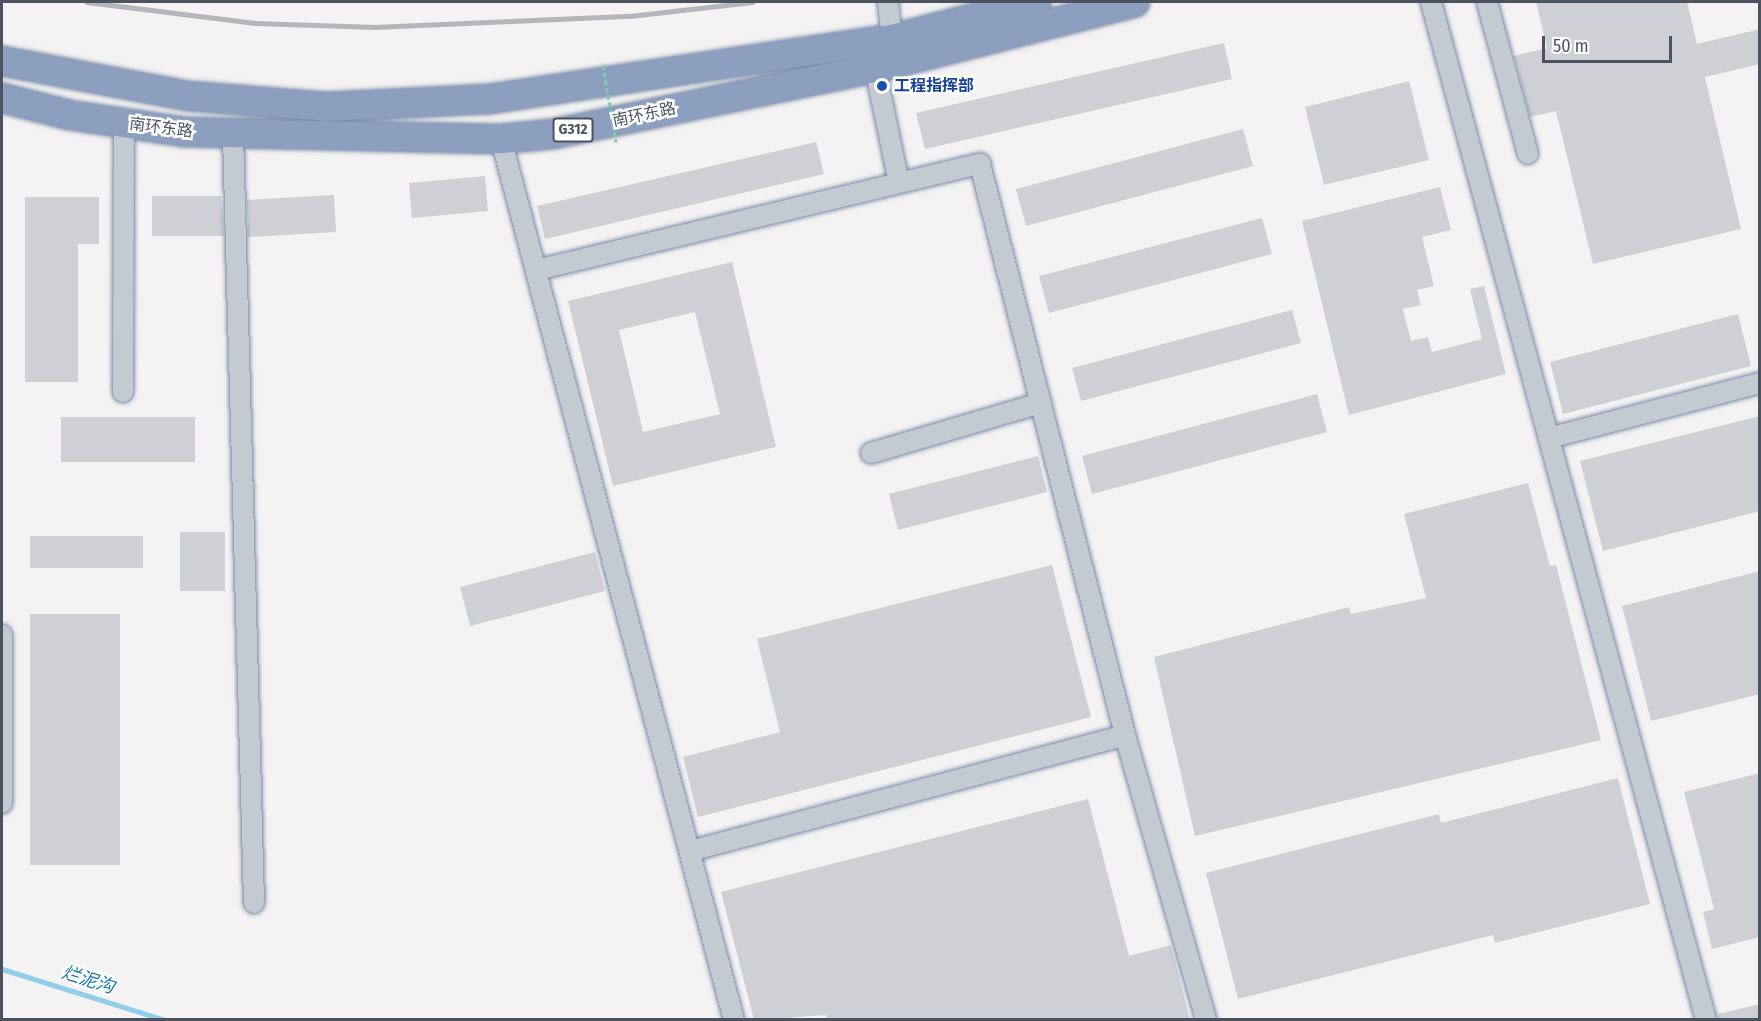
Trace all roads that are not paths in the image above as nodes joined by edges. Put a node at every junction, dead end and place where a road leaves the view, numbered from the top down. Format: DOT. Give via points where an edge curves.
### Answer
graph roads {
  1 [pos="888,2"];
  2 [pos="1036,2"];
  3 [pos="1135,2"];
  4 [pos="1431,2"];
  5 [pos="1487,2"];
  6 [pos="892,39"];
  7 [pos="2,61"];
  8 [pos="875,68"];
  9 [pos="2,98"];
  10 [pos="124,123"];
  11 [pos="233,135"];
  12 [pos="501,139"];
  13 [pos="1528,154"];
  14 [pos="899,183"];
  15 [pos="537,270"];
  16 [pos="1760,383"];
  17 [pos="123,392"];
  18 [pos="1041,404"];
  19 [pos="1549,438"];
  20 [pos="871,453"];
  21 [pos="2,635"];
  22 [pos="1125,735"];
  23 [pos="2,803"];
  24 [pos="690,851"];
  25 [pos="254,903"];
  26 [pos="734,1020"];
  27 [pos="1206,1020"];
  28 [pos="1707,1020"];
  1 -- 6 [label="street"];
  2 -- 6 [label="highway"];
  3 -- 8 [label="highway, 南环东路 / G312"];
  4 -- 19 [label="street"];
  5 -- 13 [label="street"];
  6 -- 7 [label="highway" via="489,99 327,107 188,96"];
  8 -- 12 [label="highway, 南环东路 / G312" via="553,134"];
  8 -- 14 [label="street"];
  9 -- 10 [label="highway, 南环东路 / G312"];
  10 -- 11 [label="highway, 南环东路 / G312"];
  10 -- 17 [label="street"];
  11 -- 12 [label="highway, 南环东路 / G312"];
  11 -- 25 [label="street"];
  12 -- 15 [label="street"];
  14 -- 15 [label="street"];
  14 -- 18 [label="street" via="980,164"];
  15 -- 24 [label="street"];
  16 -- 19 [label="street"];
  18 -- 20 [label="street"];
  18 -- 22 [label="street"];
  19 -- 28 [label="street"];
  21 -- 23 [label="street"];
  22 -- 24 [label="street"];
  22 -- 27 [label="street"];
  24 -- 26 [label="street"];
}
